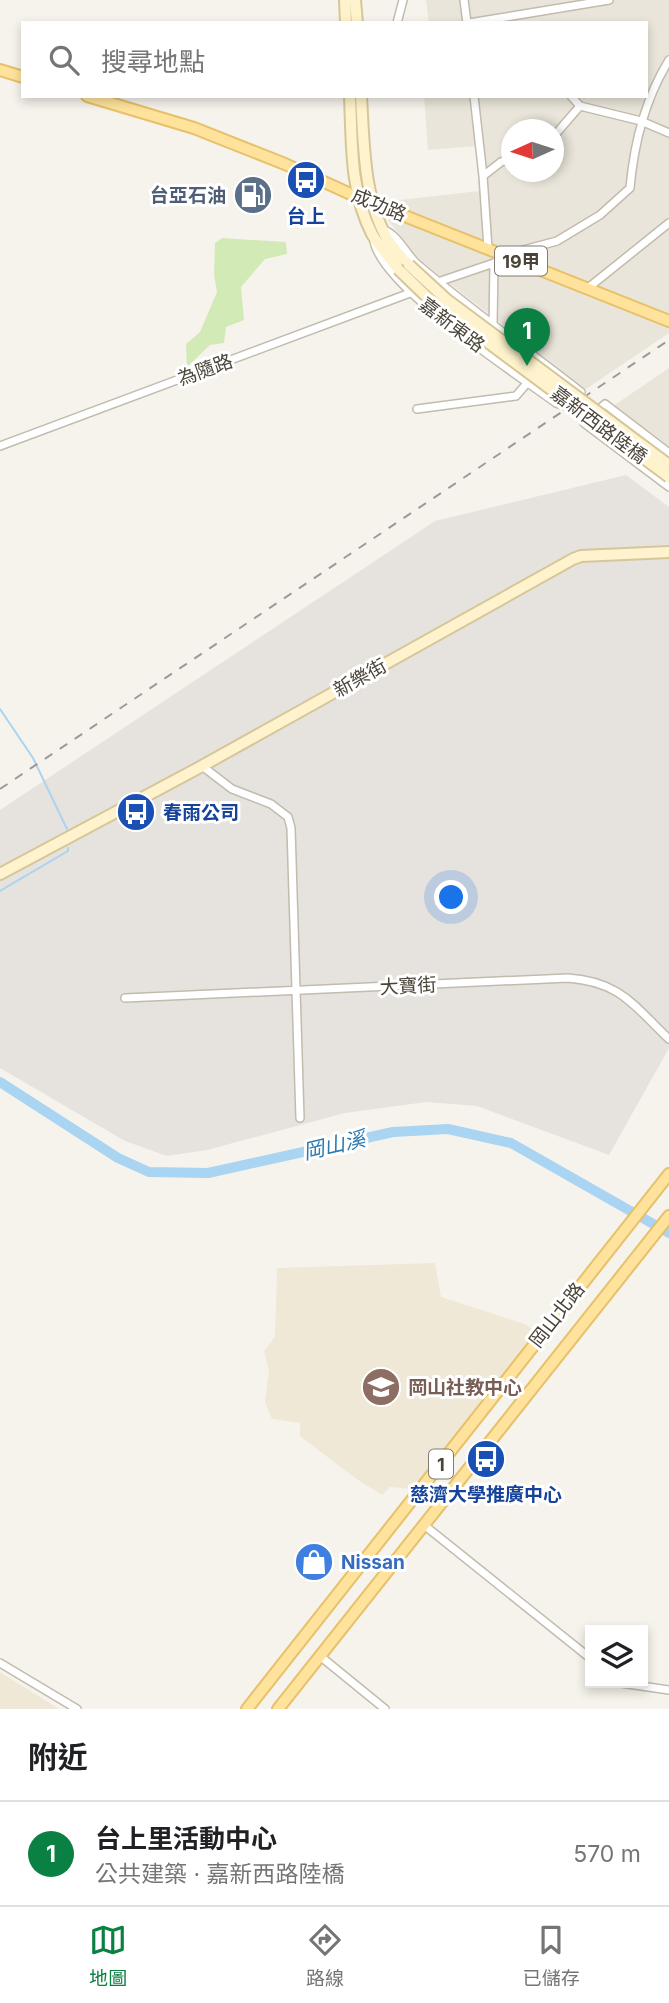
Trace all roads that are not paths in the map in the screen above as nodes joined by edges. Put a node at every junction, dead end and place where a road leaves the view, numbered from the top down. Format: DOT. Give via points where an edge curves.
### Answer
graph roads {
  1 [pos="345,0"];
  2 [pos="355,0"];
  3 [pos="403,0"];
  4 [pos="464,0"];
  5 [pos="609,0"];
  6 [pos="346,21"];
  7 [pos="357,21"];
  8 [pos="398,21"];
  9 [pos="468,21"];
  10 [pos="480,21"];
  11 [pos="669,60"];
  12 [pos="0,70"];
  13 [pos="21,76"];
  14 [pos="94,98"];
  15 [pos="349,98"];
  16 [pos="361,98"];
  17 [pos="474,98"];
  18 [pos="573,98"];
  19 [pos="580,106"];
  20 [pos="641,121"];
  21 [pos="564,124"];
  22 [pos="669,133"];
  23 [pos="501,162"];
  24 [pos="483,176"];
  25 [pos="357,197"];
  26 [pos="373,203"];
  27 [pos="669,223"];
  28 [pos="378,232"];
  29 [pos="488,248"];
  30 [pos="505,255"];
  31 [pos="494,263"];
  32 [pos="404,267"];
  33 [pos="438,282"];
  34 [pos="588,288"];
  35 [pos="410,293"];
  36 [pos="669,321"];
  37 [pos="493,326"];
  38 [pos="478,346"];
  39 [pos="528,382"];
  40 [pos="417,409"];
  41 [pos="0,446"];
  42 [pos="669,453"];
  43 [pos="669,465"];
  44 [pos="669,477"];
  45 [pos="669,487"];
  46 [pos="669,552"];
  47 [pos="202,766"];
  48 [pos="0,874"];
  49 [pos="297,992"];
  50 [pos="125,998"];
  51 [pos="669,1039"];
  52 [pos="300,1118"];
  53 [pos="669,1174"];
  54 [pos="669,1216"];
  55 [pos="424,1525"];
  56 [pos="585,1654"];
  57 [pos="320,1656"];
  58 [pos="0,1663"];
  59 [pos="648,1687"];
  60 [pos="669,1690"];
  61 [pos="376,1702"];
  62 [pos="77,1709"];
  63 [pos="247,1709"];
  64 [pos="278,1709"];
  65 [pos="370,1709"];
  66 [pos="385,1709"];
  1 -- 6 [label="street"];
  2 -- 7 [label="street"];
  3 -- 8 [label="street"];
  4 -- 9 [label="street"];
  5 -- 10 [label="street"];
  11 -- 20 [label="street"];
  12 -- 13 [label="main road"];
  14 -- 25 [label="main road, 成功路 / 19甲" via="194,128"];
  15 -- 25 [label="street, 嘉新東路"];
  16 -- 26 [label="street, 嘉新東路"];
  17 -- 24 [label="street"];
  18 -- 19 [label="street"];
  19 -- 20 [label="street"];
  19 -- 21 [label="street"];
  20 -- 22 [label="street"];
  20 -- 30 [label="street" via="630,188 600,215 557,241"];
  23 -- 24 [label="street"];
  24 -- 29 [label="street"];
  25 -- 26 [label="main road, 成功路 / 19甲"];
  25 -- 28 [label="street, 嘉新東路"];
  26 -- 28 [label="street, 嘉新東路"];
  26 -- 29 [label="main road, 成功路 / 19甲"];
  27 -- 34 [label="street"];
  28 -- 32 [label="street, 嘉新東路"];
  28 -- 33 [label="street, 嘉新東路" via="390,232 408,257"];
  28 -- 35 [label="street, 嘉新東路" via="374,247"];
  29 -- 30 [label="main road, 成功路 / 19甲"];
  30 -- 31 [label="street"];
  30 -- 34 [label="main road, 成功路 / 19甲"];
  31 -- 33 [label="street"];
  31 -- 37 [label="street"];
  32 -- 43 [label="street, 嘉新西路陸橋, bridge"];
  32 -- 44 [label="street, 嘉新西路陸橋, bridge" via="427,297"];
  33 -- 37 [label="street, 嘉新東路"];
  34 -- 36 [label="main road, 成功路 / 19甲"];
  35 -- 38 [label="street, 嘉新東路"];
  35 -- 41 [label="street, 為隨路"];
  37 -- 38 [label="street"];
  37 -- 39 [label="street, 嘉新東路" via="580,392 565,406"];
  38 -- 39 [label="street, 嘉新東路"];
  39 -- 40 [label="street" via="516,396"];
  42 -- 45 [label="street" via="605,404 583,423"];
  46 -- 47 [label="street, 新樂街" via="573,559"];
  47 -- 48 [label="street, 新樂街"];
  47 -- 49 [label="street" via="232,789 271,804 288,817"];
  49 -- 50 [label="street, 大寶街"];
  49 -- 51 [label="street, 大寶街" via="589,980 618,991"];
  49 -- 52 [label="street"];
  53 -- 63 [label="main road, 岡山北路 / 1"];
  54 -- 55 [label="main road, 岡山北路 / 1"];
  55 -- 56 [label="street"];
  55 -- 57 [label="main road, 岡山北路 / 1"];
  57 -- 61 [label="street"];
  57 -- 64 [label="main road, 岡山北路 / 1"];
  58 -- 62 [label="street"];
  59 -- 60 [label="street"];
  61 -- 65 [label="street"];
  61 -- 66 [label="street"];
}
